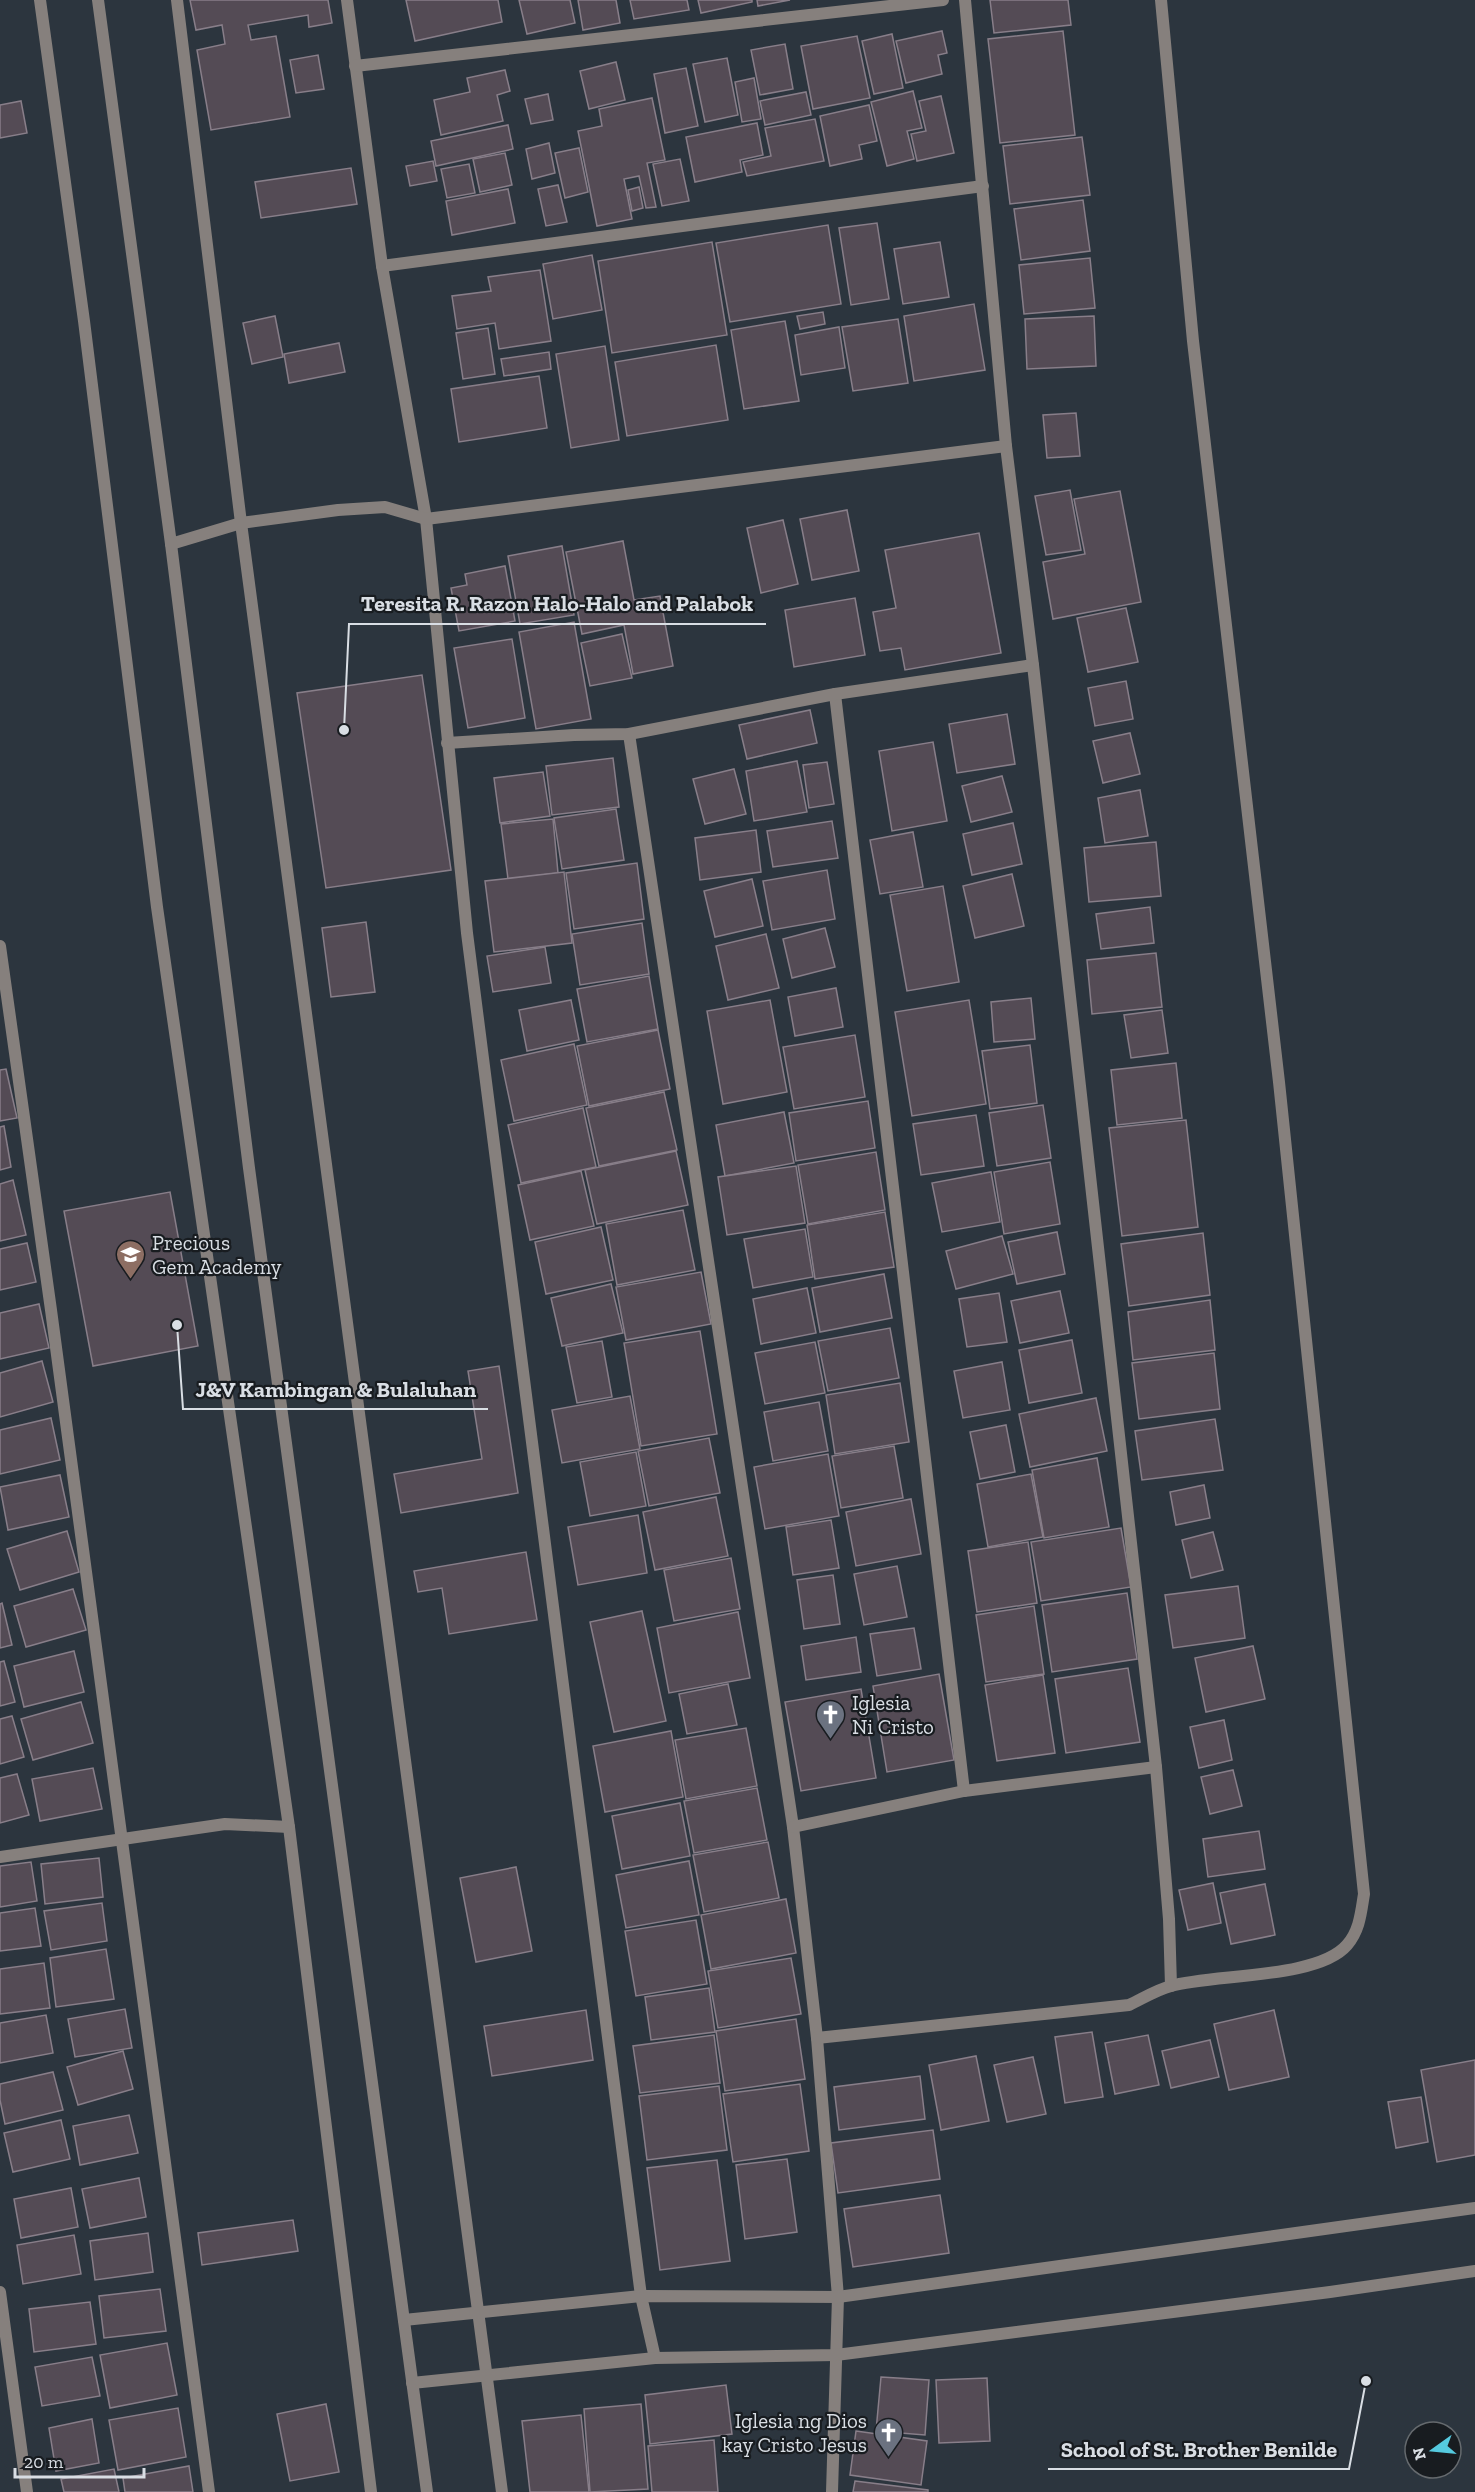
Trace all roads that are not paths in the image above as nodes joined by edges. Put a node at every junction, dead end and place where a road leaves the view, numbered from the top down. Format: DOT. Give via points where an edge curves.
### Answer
graph roads {
  1 [pos="40,0"];
  2 [pos="98,0"];
  3 [pos="177,0"];
  4 [pos="347,0"];
  5 [pos="943,0"];
  6 [pos="965,0"];
  7 [pos="1161,0"];
  8 [pos="355,66"];
  9 [pos="983,186"];
  10 [pos="382,266"];
  11 [pos="1005,446"];
  12 [pos="426,519"];
  13 [pos="241,523"];
  14 [pos="171,544"];
  15 [pos="1033,665"];
  16 [pos="835,694"];
  17 [pos="629,734"];
  18 [pos="447,743"];
  19 [pos="0,946"];
  20 [pos="1156,1767"];
  21 [pos="963,1791"];
  22 [pos="289,1827"];
  23 [pos="793,1827"];
  24 [pos="120,1840"];
  25 [pos="0,1857"];
  26 [pos="1171,1986"];
  27 [pos="817,2038"];
  28 [pos="1475,2208"];
  29 [pos="1475,2271"];
  30 [pos="0,2292"];
  31 [pos="641,2296"];
  32 [pos="838,2297"];
  33 [pos="478,2313"];
  34 [pos="404,2320"];
  35 [pos="836,2355"];
  36 [pos="655,2358"];
  37 [pos="487,2375"];
  38 [pos="412,2383"];
  39 [pos="27,2492"];
  40 [pos="208,2492"];
  41 [pos="371,2492"];
  42 [pos="427,2492"];
  43 [pos="502,2492"];
  44 [pos="832,2492"];
  1 -- 22 [label="street" via="157,907"];
  2 -- 14 [label="street"];
  3 -- 13 [label="street"];
  4 -- 8 [label="street"];
  5 -- 8 [label="street"];
  6 -- 9 [label="street"];
  7 -- 26 [label="street" via="1193,341 1279,1082 1364,1894 1359,1925 1347,1946 1333,1956 1284,1971"];
  8 -- 10 [label="street"];
  9 -- 10 [label="street"];
  9 -- 11 [label="street"];
  10 -- 12 [label="street"];
  11 -- 12 [label="street"];
  11 -- 15 [label="street"];
  12 -- 13 [label="street" via="385,507"];
  12 -- 18 [label="street"];
  13 -- 14 [label="street"];
  13 -- 33 [label="street"];
  14 -- 34 [label="street" via="249,1168"];
  15 -- 16 [label="street"];
  15 -- 20 [label="street"];
  16 -- 17 [label="street"];
  16 -- 21 [label="street"];
  17 -- 18 [label="street"];
  17 -- 23 [label="street"];
  18 -- 31 [label="street" via="467,933"];
  19 -- 24 [label="street"];
  20 -- 21 [label="street"];
  20 -- 26 [label="street"];
  21 -- 23 [label="street"];
  22 -- 24 [label="street" via="225,1824"];
  22 -- 41 [label="street"];
  23 -- 27 [label="street"];
  24 -- 25 [label="street"];
  24 -- 40 [label="street"];
  26 -- 27 [label="street" via="1129,2005"];
  27 -- 32 [label="street"];
  28 -- 32 [label="street"];
  29 -- 35 [label="street"];
  30 -- 39 [label="street"];
  31 -- 32 [label="street"];
  31 -- 33 [label="street"];
  31 -- 36 [label="street"];
  32 -- 35 [label="street"];
  33 -- 34 [label="street"];
  33 -- 37 [label="street"];
  34 -- 38 [label="street"];
  35 -- 36 [label="street"];
  35 -- 44 [label="street"];
  36 -- 37 [label="street"];
  37 -- 38 [label="street"];
  37 -- 43 [label="street"];
  38 -- 42 [label="street"];
}
